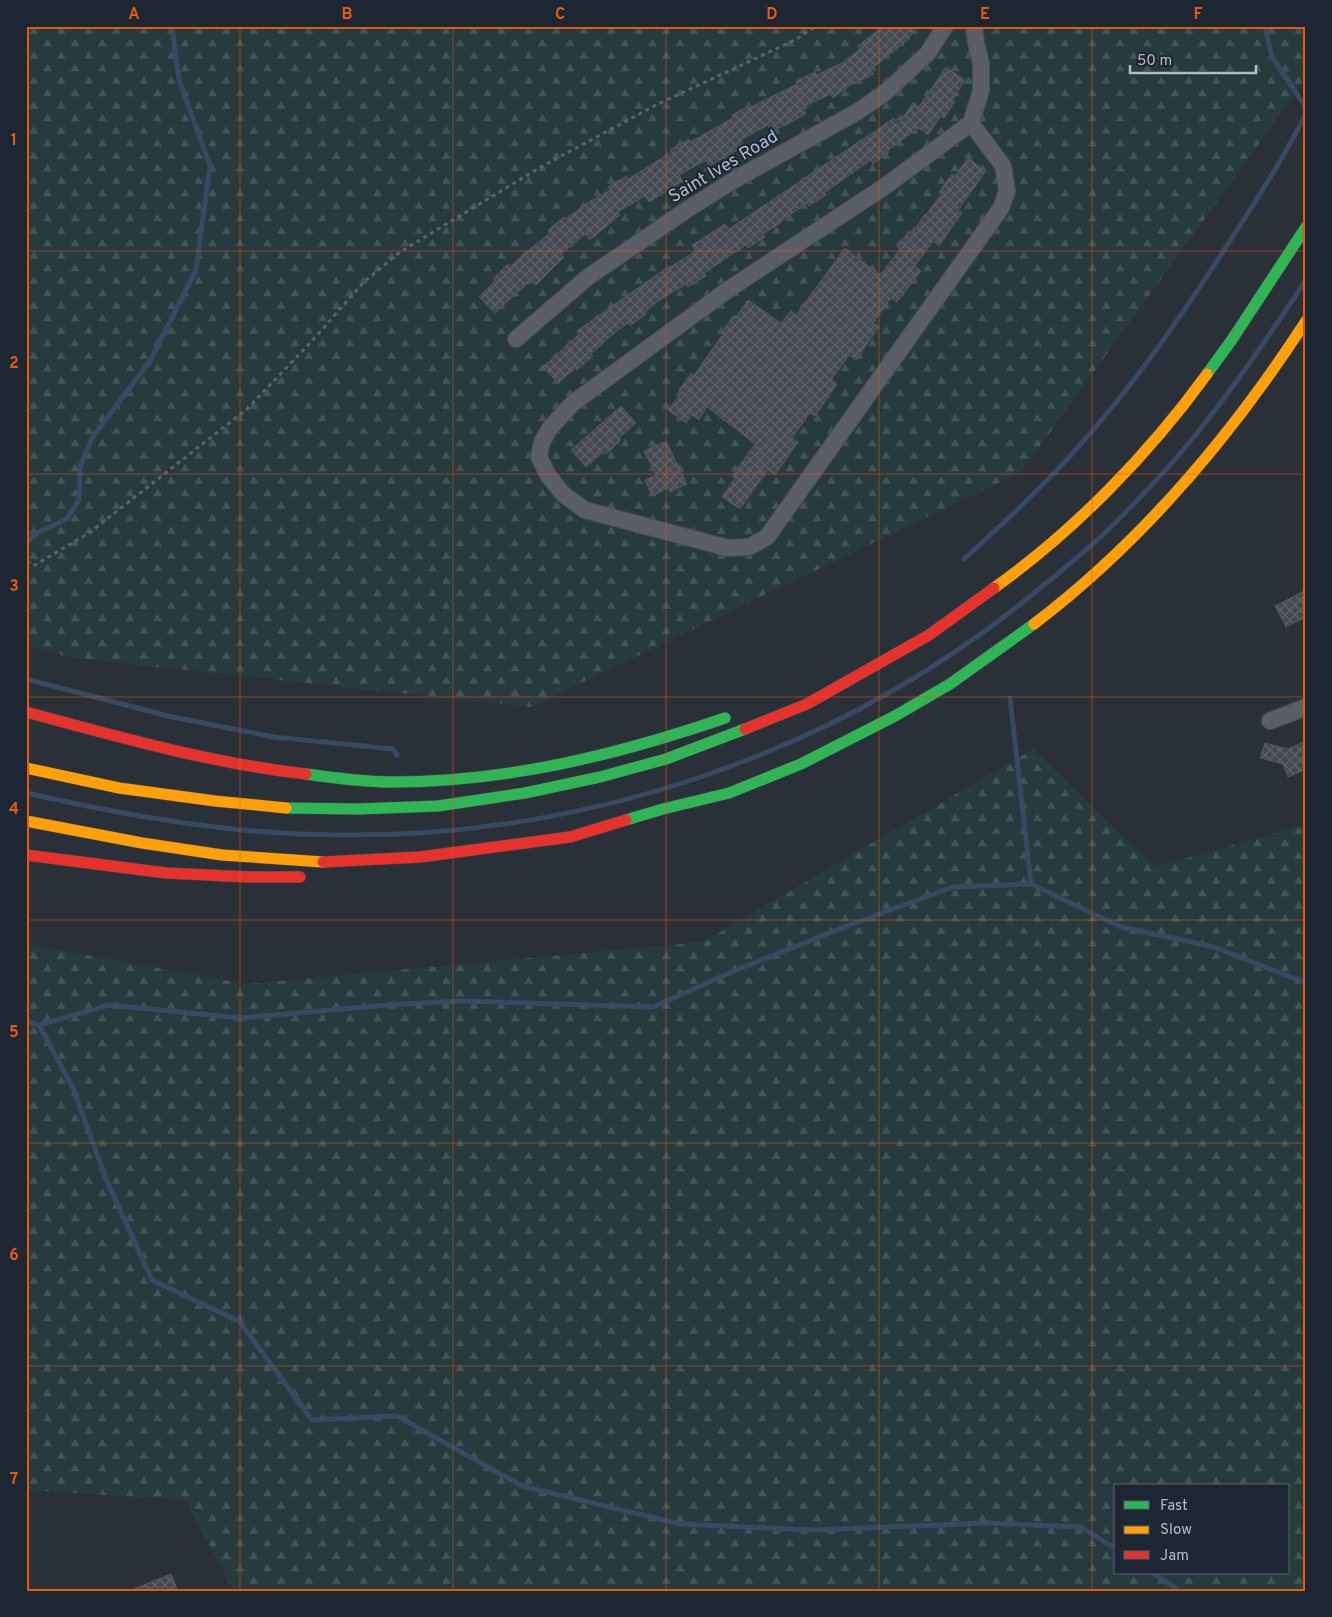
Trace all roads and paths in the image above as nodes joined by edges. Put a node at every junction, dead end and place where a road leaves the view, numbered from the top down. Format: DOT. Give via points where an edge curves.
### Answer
graph roads {
  1 [pos="815,26"];
  2 [pos="945,26"];
  3 [pos="974,26"];
  4 [pos="971,123"];
  5 [pos="1306,227"];
  6 [pos="1306,321"];
  7 [pos="516,339"];
  8 [pos="26,562"];
  9 [pos="929,635"];
  10 [pos="853,665"];
  11 [pos="1306,707"];
  12 [pos="26,712"];
  13 [pos="736,714"];
  14 [pos="1270,721"];
  15 [pos="26,768"];
  16 [pos="26,821"];
  17 [pos="570,837"];
  18 [pos="26,854"];
  19 [pos="496,859"];
  20 [pos="315,877"];
  1 -- 8 [label="path" via="797,39 656,105 539,168 400,252 364,282 247,409 89,533 35,565"];
  2 -- 7 [label="street, Saint Ives Road" via="928,52 886,92 857,112 688,208 588,277"];
  3 -- 4 [label="street" via="981,64 981,91"];
  4 -- 4 [label="street" via="1004,166 1007,191 1001,208 767,537 749,547 728,548 585,510 563,494 539,458 542,442 550,428 573,403 728,289 884,187"];
  5 -- 9 [label="highway" via="1200,384 1159,436 1074,523 1018,571"];
  6 -- 17 [label="highway" via="1232,425 1144,527 1061,603 950,684 802,764 729,792"];
  9 -- 10 [label="highway"];
  9 -- 15 [label="highway" via="807,704 666,759 600,778 438,806 298,809 119,788"];
  11 -- 14 [label="street"];
  12 -- 13 [label="highway" via="182,753 246,766 392,782 465,779 544,768 699,728"];
  16 -- 17 [label="highway" via="222,855 330,862 420,857"];
  17 -- 19 [label="highway"];
  18 -- 20 [label="highway" via="166,873"];
}
